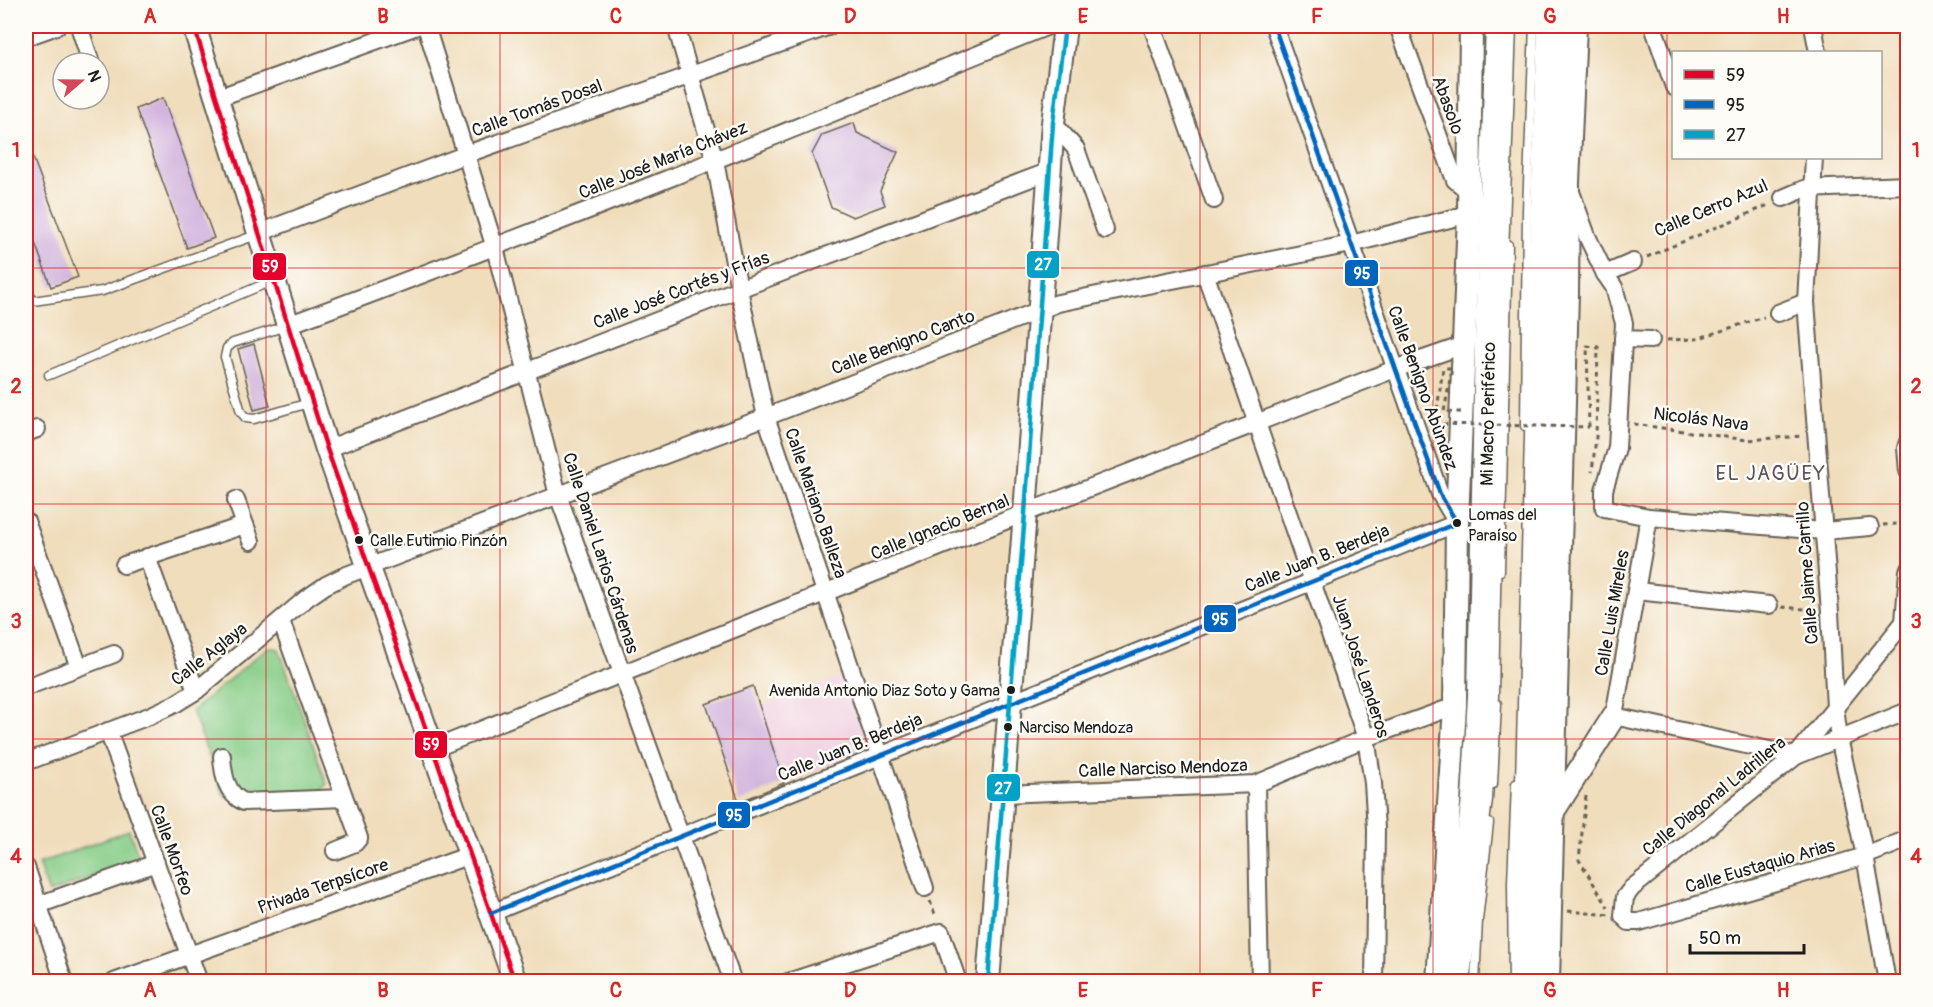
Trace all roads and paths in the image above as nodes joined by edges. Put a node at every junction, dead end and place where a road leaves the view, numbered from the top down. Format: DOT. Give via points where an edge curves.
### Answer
graph roads {
  1 [pos="57,26"];
  2 [pos="79,26"];
  3 [pos="194,26"];
  4 [pos="417,26"];
  5 [pos="426,26"];
  6 [pos="676,26"];
  7 [pos="830,26"];
  8 [pos="1048,26"];
  9 [pos="1065,26"];
  10 [pos="1152,26"];
  11 [pos="1274,26"];
  12 [pos="1398,26"];
  13 [pos="1471,26"];
  14 [pos="1501,26"];
  15 [pos="1653,26"];
  16 [pos="1813,26"];
  17 [pos="1554,28"];
  18 [pos="26,37"];
  19 [pos="87,51"];
  20 [pos="1818,51"];
  21 [pos="691,74"];
  22 [pos="1672,81"];
  23 [pos="217,98"];
  24 [pos="1053,123"];
  25 [pos="467,154"];
  26 [pos="1814,159"];
  27 [pos="715,161"];
  28 [pos="1050,171"];
  29 [pos="1568,183"];
  30 [pos="1908,185"];
  31 [pos="1813,189"];
  32 [pos="1783,198"];
  33 [pos="1214,200"];
  34 [pos="1469,203"];
  35 [pos="1105,230"];
  36 [pos="260,234"];
  37 [pos="1508,241"];
  38 [pos="1351,244"];
  39 [pos="495,248"];
  40 [pos="1633,262"];
  41 [pos="1205,273"];
  42 [pos="1605,274"];
  43 [pos="274,280"];
  44 [pos="26,284"];
  45 [pos="739,289"];
  46 [pos="29,302"];
  47 [pos="1806,302"];
  48 [pos="1041,310"];
  49 [pos="1778,313"];
  50 [pos="288,325"];
  51 [pos="1623,339"];
  52 [pos="1651,340"];
  53 [pos="1464,345"];
  54 [pos="1395,369"];
  55 [pos="527,370"];
  56 [pos="49,375"];
  57 [pos="313,402"];
  58 [pos="1461,412"];
  59 [pos="766,417"];
  60 [pos="1618,422"];
  61 [pos="1257,423"];
  62 [pos="1816,434"];
  63 [pos="1525,440"];
  64 [pos="1908,442"];
  65 [pos="327,448"];
  66 [pos="1908,471"];
  67 [pos="1592,473"];
  68 [pos="558,495"];
  69 [pos="236,500"];
  70 [pos="1025,513"];
  71 [pos="1649,517"];
  72 [pos="26,521"];
  73 [pos="1457,523"];
  74 [pos="1908,523"];
  75 [pos="1870,527"];
  76 [pos="1824,531"];
  77 [pos="147,557"];
  78 [pos="124,565"];
  79 [pos="369,567"];
  80 [pos="1908,571"];
  81 [pos="1500,577"];
  82 [pos="1312,581"];
  83 [pos="1636,591"];
  84 [pos="826,594"];
  85 [pos="1769,605"];
  86 [pos="1830,612"];
  87 [pos="280,621"];
  88 [pos="114,654"];
  89 [pos="79,667"];
  90 [pos="622,675"];
  91 [pos="26,687"];
  92 [pos="196,691"];
  93 [pos="1497,696"];
  94 [pos="1010,704"];
  95 [pos="1455,706"];
  96 [pos="1835,708"];
  97 [pos="1908,711"];
  98 [pos="1614,716"];
  99 [pos="108,731"];
  100 [pos="1366,738"];
  101 [pos="1839,738"];
  102 [pos="433,749"];
  103 [pos="222,756"];
  104 [pos="880,756"];
  105 [pos="1796,756"];
  106 [pos="26,762"];
  107 [pos="1516,775"];
  108 [pos="1256,784"];
  109 [pos="1587,788"];
  110 [pos="1492,790"];
  111 [pos="1003,794"];
  112 [pos="344,798"];
  113 [pos="1490,813"];
  114 [pos="1551,815"];
  115 [pos="680,837"];
  116 [pos="1908,839"];
  117 [pos="335,851"];
  118 [pos="470,855"];
  119 [pos="1866,856"];
  120 [pos="156,863"];
  121 [pos="26,867"];
  122 [pos="925,888"];
  123 [pos="38,905"];
  124 [pos="1561,910"];
  125 [pos="491,913"];
  126 [pos="1623,916"];
  127 [pos="1443,918"];
  128 [pos="941,932"];
  129 [pos="189,954"];
  130 [pos="1455,977"];
  131 [pos="64,981"];
  132 [pos="114,981"];
  133 [pos="199,981"];
  134 [pos="514,981"];
  135 [pos="733,981"];
  136 [pos="788,981"];
  137 [pos="958,981"];
  138 [pos="988,981"];
  139 [pos="1260,981"];
  140 [pos="1374,981"];
  141 [pos="1513,981"];
  142 [pos="1529,981"];
  143 [pos="1548,981"];
  144 [pos="1887,981"];
  1 -- 18 [label="street"];
  2 -- 19 [label="street"];
  3 -- 23 [label="street"];
  4 -- 23 [label="street"];
  5 -- 25 [label="street, Calle Daniel Larios Cárdenas"];
  6 -- 21 [label="street, Calle Mariano Balleza"];
  7 -- 21 [label="street, Calle Tomás Dosal"];
  8 -- 27 [label="street, Calle José María Chávez"];
  9 -- 24 [label="street"];
  10 -- 33 [label="street"];
  11 -- 38 [label="street, Calle Benigno Abùndez"];
  12 -- 34 [label="street, Abasolo" via="1455,180"];
  13 -- 34 [label="street"];
  14 -- 130 [label="highway" via="1483,696 1478,799"];
  15 -- 22 [label="street"];
  16 -- 20 [label="street"];
  17 -- 29 [label="street"];
  17 -- 63 [label="lane, Mi Macro Periférico" via="1527,210"];
  17 -- 142 [label="highway" via="1546,207"];
  21 -- 25 [label="street, Calle Tomás Dosal"];
  21 -- 27 [label="street, Calle Mariano Balleza"];
  23 -- 36 [label="street"];
  24 -- 28 [label="street"];
  24 -- 35 [label="street" via="1076,149"];
  25 -- 36 [label="street, Calle Tomás Dosal"];
  25 -- 39 [label="street, Calle Daniel Larios Cárdenas"];
  26 -- 31 [label="street, Calle Jaime Carrillo"];
  27 -- 39 [label="street, Calle José María Chávez"];
  27 -- 45 [label="street, Calle Mariano Balleza"];
  28 -- 45 [label="street, Calle José Cortés y Frías"];
  28 -- 48 [label="street"];
  29 -- 42 [label="street"];
  29 -- 114 [label="street"];
  30 -- 31 [label="street, Calle Cerro Azul"];
  31 -- 32 [label="street, Calle Cerro Azul"];
  31 -- 47 [label="street, Calle Jaime Carrillo"];
  32 -- 40 [label="path, Calle Cerro Azul"];
  34 -- 38 [label="street, Calle Benigno Canto"];
  34 -- 53 [label="street"];
  36 -- 43 [label="street"];
  36 -- 46 [label="lane" via="102,291"];
  37 -- 81 [label="lane, Mi Macro Periférico"];
  38 -- 41 [label="street, Calle Benigno Canto"];
  38 -- 54 [label="street, Calle Benigno Abùndez"];
  39 -- 50 [label="street, Calle José María Chávez"];
  39 -- 55 [label="street, Calle Daniel Larios Cárdenas"];
  40 -- 42 [label="street"];
  41 -- 48 [label="street, Calle Benigno Canto" via="1058,303"];
  41 -- 61 [label="street, Juan José Landeros"];
  42 -- 51 [label="street" via="1614,287 1624,324"];
  43 -- 50 [label="street"];
  43 -- 56 [label="lane"];
  44 -- 46 [label="lane"];
  45 -- 55 [label="street, Calle José Cortés y Frías"];
  45 -- 59 [label="street, Calle Mariano Balleza"];
  47 -- 49 [label="street"];
  47 -- 62 [label="street, Calle Jaime Carrillo"];
  48 -- 59 [label="street, Calle Benigno Canto"];
  48 -- 70 [label="street"];
  49 -- 52 [label="path" via="1696,339"];
  50 -- 57 [label="street"];
  50 -- 57 [label="lane" via="227,348 225,357 241,412 254,419"];
  51 -- 52 [label="street"];
  51 -- 60 [label="street"];
  53 -- 54 [label="street, Calle Ignacio Bernal"];
  53 -- 58 [label="street"];
  54 -- 61 [label="street, Calle Ignacio Bernal"];
  54 -- 73 [label="street, Calle Benigno Abùndez" via="1440,494"];
  55 -- 65 [label="street, Calle José Cortés y Frías"];
  55 -- 68 [label="street, Calle Daniel Larios Cárdenas"];
  57 -- 65 [label="street"];
  58 -- 67 [label="path, bridge" via="1444,412 1452,368 1443,368 1435,424 1588,427 1587,346 1598,347"];
  58 -- 73 [label="street"];
  59 -- 68 [label="street, Calle Benigno Canto"];
  59 -- 84 [label="street, Calle Mariano Balleza"];
  60 -- 62 [label="path, Nicolás Nava" via="1747,440"];
  60 -- 71 [label="street" via="1617,447 1604,490 1604,508"];
  61 -- 70 [label="street, Calle Ignacio Bernal"];
  61 -- 82 [label="street, Juan José Landeros"];
  62 -- 76 [label="street, Calle Jaime Carrillo"];
  64 -- 66 [label="street"];
  65 -- 79 [label="street"];
  68 -- 79 [label="street, Calle Benigno Canto"];
  68 -- 90 [label="street, Calle Daniel Larios Cárdenas"];
  69 -- 77 [label="street" via="248,533"];
  70 -- 84 [label="street, Calle Ignacio Bernal"];
  70 -- 94 [label="street"];
  71 -- 76 [label="street"];
  71 -- 83 [label="street, Calle Luis Mireles"];
  72 -- 89 [label="street"];
  73 -- 82 [label="street, Calle Juan B. Berdeja"];
  73 -- 95 [label="street"];
  74 -- 75 [label="path"];
  75 -- 76 [label="street"];
  76 -- 86 [label="street, Calle Jaime Carrillo"];
  77 -- 78 [label="street"];
  77 -- 92 [label="street"];
  79 -- 87 [label="street, Calle Aglaya" via="326,585"];
  79 -- 102 [label="street"];
  80 -- 96 [label="street, Calle Diagonal Ladrillera" via="1904,622"];
  82 -- 94 [label="street, Calle Juan B. Berdeja"];
  82 -- 100 [label="street, Juan José Landeros"];
  83 -- 85 [label="street"];
  83 -- 98 [label="street, Calle Luis Mireles"];
  84 -- 90 [label="street, Calle Ignacio Bernal"];
  84 -- 104 [label="street, Calle Mariano Balleza"];
  85 -- 86 [label="path"];
  86 -- 96 [label="street, Calle Jaime Carrillo"];
  87 -- 92 [label="street, Calle Aglaya"];
  87 -- 112 [label="street"];
  88 -- 89 [label="street"];
  89 -- 91 [label="street"];
  90 -- 102 [label="street, Calle Ignacio Bernal"];
  90 -- 115 [label="street, Calle Daniel Larios Cárdenas"];
  92 -- 99 [label="street, Calle Aglaya" via="149,716"];
  93 -- 110 [label="lane"];
  94 -- 104 [label="street, Calle Juan B. Berdeja"];
  94 -- 111 [label="street"];
  95 -- 100 [label="street, Calle Narciso Mendoza"];
  95 -- 127 [label="street"];
  96 -- 101 [label="street, Calle Jaime Carrillo"];
  96 -- 105 [label="street, Calle Diagonal Ladrillera"];
  97 -- 101 [label="street"];
  98 -- 105 [label="street"];
  98 -- 114 [label="street"];
  99 -- 106 [label="street, Calle Aglaya"];
  99 -- 120 [label="street, Calle Morfeo"];
  100 -- 108 [label="street, Calle Narciso Mendoza"];
  100 -- 140 [label="street, Juan José Landeros" via="1376,829"];
  101 -- 105 [label="street"];
  101 -- 119 [label="street, Calle Jaime Carrillo"];
  102 -- 118 [label="street"];
  103 -- 112 [label="street" via="222,770 231,793 244,802"];
  104 -- 115 [label="street, Calle Juan B. Berdeja"];
  104 -- 122 [label="street, Calle Mariano Balleza"];
  105 -- 126 [label="street, Calle Diagonal Ladrillera" via="1632,888 1624,897"];
  107 -- 141 [label="lane"];
  108 -- 111 [label="street, Calle Narciso Mendoza"];
  108 -- 139 [label="street"];
  109 -- 126 [label="path" via="1579,860 1611,912"];
  111 -- 138 [label="street"];
  112 -- 117 [label="street" via="359,838"];
  113 -- 130 [label="lane" via="1478,921"];
  114 -- 143 [label="street"];
  115 -- 125 [label="street, Calle Juan B. Berdeja"];
  115 -- 135 [label="street, Calle Daniel Larios Cárdenas"];
  116 -- 119 [label="street, Calle Eustaquio Arias"];
  118 -- 125 [label="street"];
  118 -- 129 [label="street, Privada Terpsícore"];
  119 -- 126 [label="street, Calle Eustaquio Arias" via="1639,922 1629,922"];
  119 -- 144 [label="street, Calle Jaime Carrillo"];
  120 -- 123 [label="street"];
  120 -- 129 [label="street, Calle Morfeo"];
  121 -- 123 [label="street"];
  122 -- 128 [label="path"];
  123 -- 131 [label="street"];
  124 -- 126 [label="path"];
  125 -- 134 [label="street"];
  127 -- 130 [label="highway"];
  128 -- 136 [label="street"];
  128 -- 137 [label="street"];
  129 -- 132 [label="street, Privada Terpsícore"];
  129 -- 133 [label="street, Calle Morfeo"];
}
